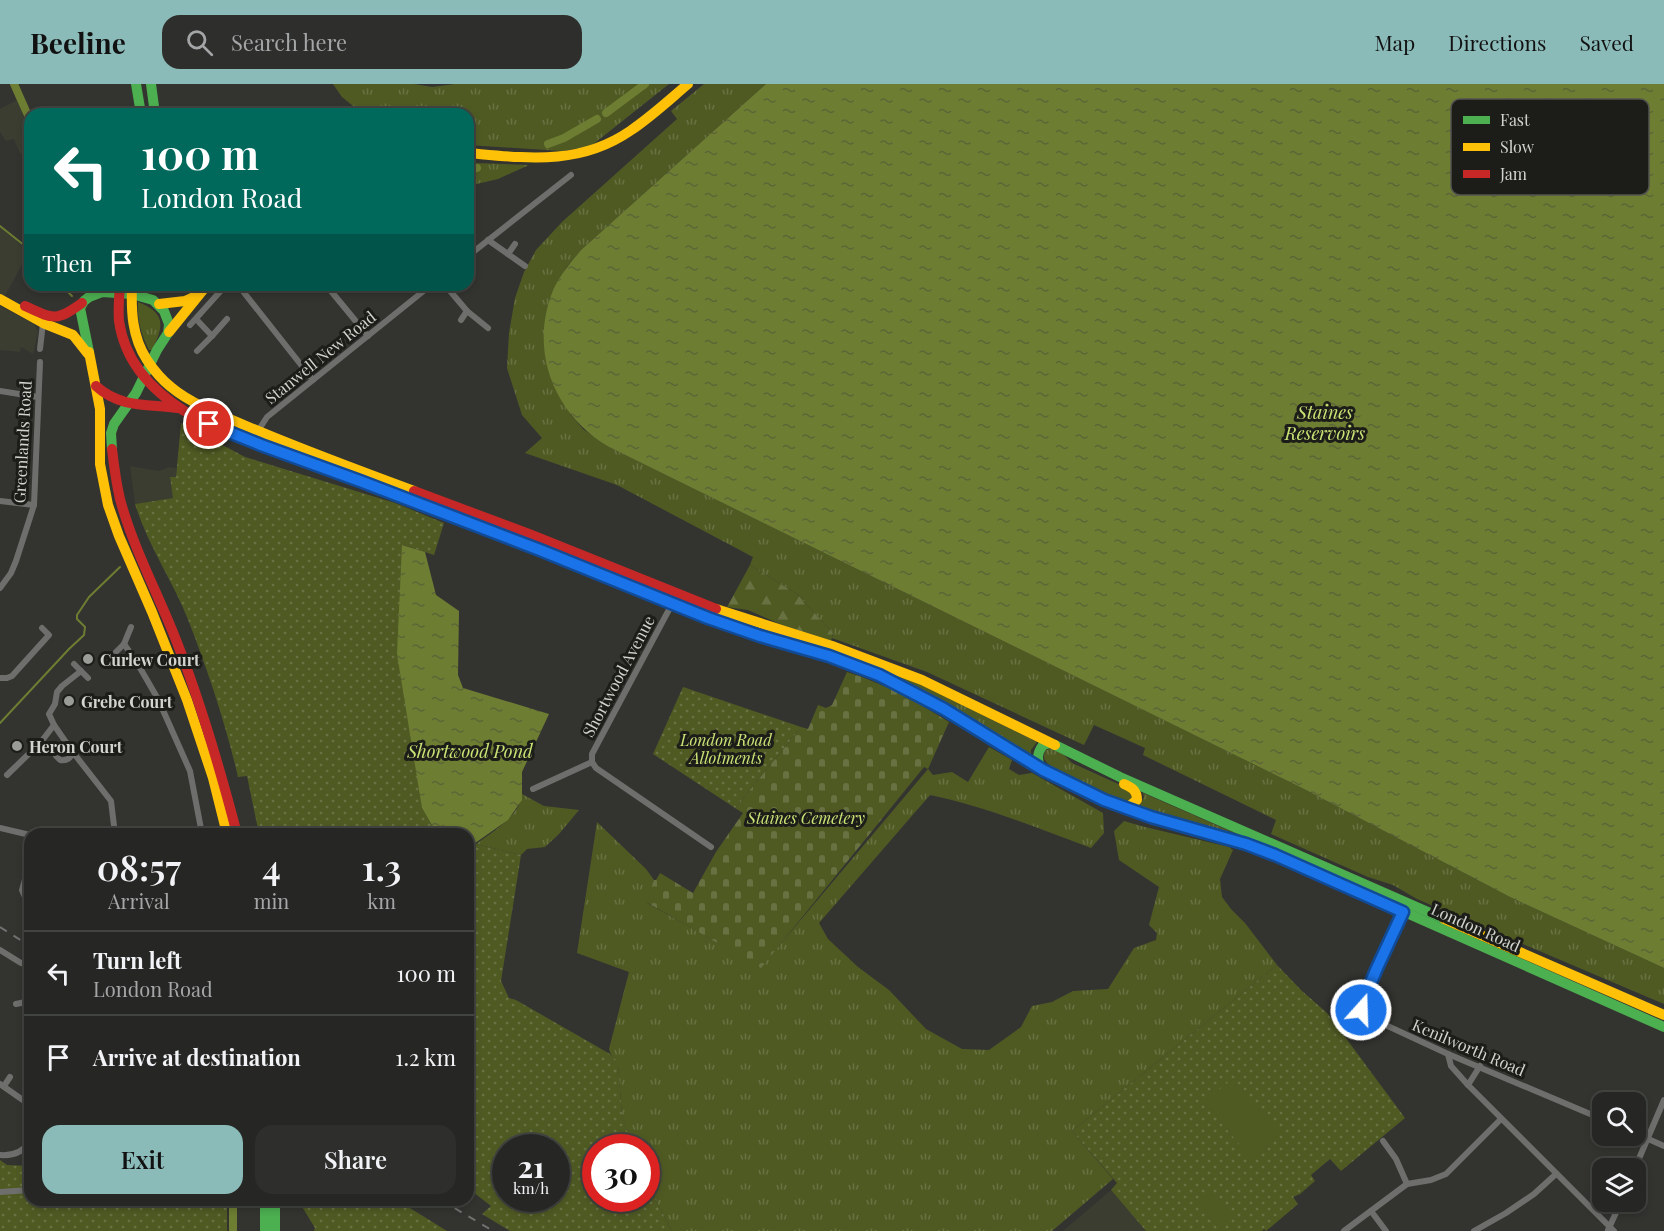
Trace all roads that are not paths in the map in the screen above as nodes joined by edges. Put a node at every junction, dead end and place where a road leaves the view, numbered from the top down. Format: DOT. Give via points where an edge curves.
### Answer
graph roads {
  1 [pos="136,84"];
  2 [pos="151,84"];
  3 [pos="688,84"];
  4 [pos="140,108"];
  5 [pos="154,108"];
  6 [pos="474,153"];
  7 [pos="571,175"];
  8 [pos="488,240"];
  9 [pos="515,244"];
  10 [pos="474,251"];
  11 [pos="508,254"];
  12 [pos="525,266"];
  13 [pos="93,291"];
  14 [pos="119,291"];
  15 [pos="131,291"];
  16 [pos="133,291"];
  17 [pos="146,291"];
  18 [pos="201,291"];
  19 [pos="202,291"];
  20 [pos="221,291"];
  21 [pos="243,291"];
  22 [pos="331,291"];
  23 [pos="424,291"];
  24 [pos="450,291"];
  25 [pos="0,297"];
  26 [pos="154,301"];
  27 [pos="82,303"];
  28 [pos="466,311"];
  29 [pos="196,319"];
  30 [pos="227,319"];
  31 [pos="460,320"];
  32 [pos="43,323"];
  33 [pos="190,325"];
  34 [pos="488,328"];
  35 [pos="169,332"];
  36 [pos="212,336"];
  37 [pos="368,336"];
  38 [pos="40,349"];
  39 [pos="197,351"];
  40 [pos="88,354"];
  41 [pos="40,362"];
  42 [pos="133,363"];
  43 [pos="152,363"];
  44 [pos="144,378"];
  45 [pos="313,380"];
  46 [pos="96,386"];
  47 [pos="0,392"];
  48 [pos="38,397"];
  49 [pos="129,403"];
  50 [pos="178,408"];
  51 [pos="258,432"];
  52 [pos="0,501"];
  53 [pos="34,505"];
  54 [pos="0,588"];
  55 [pos="672,603"];
  56 [pos="131,627"];
  57 [pos="42,628"];
  58 [pos="124,644"];
  59 [pos="116,652"];
  60 [pos="74,664"];
  61 [pos="81,671"];
  62 [pos="0,678"];
  63 [pos="88,678"];
  64 [pos="54,725"];
  65 [pos="1050,743"];
  66 [pos="68,744"];
  67 [pos="72,751"];
  68 [pos="1070,752"];
  69 [pos="592,762"];
  70 [pos="1043,770"];
  71 [pos="7,775"];
  72 [pos="533,789"];
  73 [pos="1127,808"];
  74 [pos="0,828"];
  75 [pos="114,828"];
  76 [pos="201,828"];
  77 [pos="230,828"];
  78 [pos="230,828"];
  79 [pos="24,834"];
  80 [pos="711,847"];
  81 [pos="1403,912"];
  82 [pos="0,950"];
  83 [pos="21,963"];
  84 [pos="24,1003"];
  85 [pos="16,1004"];
  86 [pos="1664,1015"];
  87 [pos="1664,1027"];
  88 [pos="1448,1054"];
  89 [pos="1480,1066"];
  90 [pos="10,1077"];
  91 [pos="2,1085"];
  92 [pos="1468,1085"];
  93 [pos="1664,1100"];
  94 [pos="24,1101"];
  95 [pos="1592,1115"];
  96 [pos="1501,1119"];
  97 [pos="1648,1138"];
  98 [pos="1383,1141"];
  99 [pos="1664,1146"];
  100 [pos="24,1148"];
  101 [pos="0,1155"];
  102 [pos="1639,1158"];
  103 [pos="1556,1173"];
  104 [pos="1407,1184"];
  105 [pos="24,1190"];
  106 [pos="0,1192"];
  107 [pos="265,1206"];
  108 [pos="275,1206"];
  109 [pos="1371,1211"];
  110 [pos="1617,1212"];
  111 [pos="1611,1230"];
  112 [pos="265,1231"];
  113 [pos="275,1231"];
  114 [pos="1344,1231"];
  115 [pos="1386,1231"];
  116 [pos="1474,1231"];
  1 -- 4 [label="main road"];
  2 -- 5 [label="main road"];
  3 -- 6 [label="main road" via="622,136 592,151 546,159"];
  7 -- 8 [label="street"];
  8 -- 10 [label="street"];
  8 -- 11 [label="street"];
  9 -- 11 [label="street"];
  11 -- 12 [label="street"];
  13 -- 27 [label="main road"];
  14 -- 42 [label="main road" via="120,328"];
  15 -- 43 [label="main road" via="137,339"];
  16 -- 26 [label="main road"];
  17 -- 26 [label="main road"];
  18 -- 26 [label="main road" via="185,301"];
  19 -- 35 [label="main road"];
  20 -- 29 [label="street"];
  21 -- 45 [label="street"];
  22 -- 37 [label="street"];
  23 -- 37 [label="street, Stanwell New Road"];
  24 -- 28 [label="street"];
  25 -- 27 [label="main road" via="49,317 64,316"];
  25 -- 32 [label="main road"];
  26 -- 35 [label="main road" via="166,314"];
  27 -- 40 [label="main road"];
  28 -- 31 [label="street"];
  28 -- 34 [label="street"];
  29 -- 33 [label="street"];
  29 -- 36 [label="street"];
  30 -- 36 [label="street"];
  32 -- 38 [label="street"];
  32 -- 40 [label="main road" via="73,335"];
  35 -- 43 [label="main road" via="164,353"];
  36 -- 39 [label="street"];
  37 -- 45 [label="street, Stanwell New Road"];
  40 -- 46 [label="main road"];
  41 -- 48 [label="street, Greenlands Road"];
  42 -- 43 [label="main road"];
  42 -- 44 [label="main road"];
  43 -- 44 [label="main road"];
  43 -- 51 [label="main road" via="180,394"];
  44 -- 49 [label="main road"];
  44 -- 50 [label="main road"];
  45 -- 51 [label="street, Stanwell New Road" via="267,417"];
  46 -- 49 [label="main road" via="111,399"];
  46 -- 77 [label="main road" via="100,464 108,505 187,700"];
  47 -- 48 [label="street"];
  48 -- 53 [label="street, Greenlands Road"];
  49 -- 50 [label="main road"];
  49 -- 78 [label="main road" via="111,433 116,489 126,525 198,701"];
  50 -- 55 [label="main road, London Road" via="230,433"];
  51 -- 65 [label="main road" via="529,534 706,606 891,667"];
  52 -- 53 [label="street"];
  53 -- 54 [label="street, Greenlands Road" via="16,561"];
  55 -- 69 [label="street, Shortwood Avenue" via="592,754"];
  55 -- 70 [label="main road, London Road" via="879,675 944,709"];
  56 -- 58 [label="street"];
  57 -- 62 [label="street" via="49,635 12,676"];
  58 -- 59 [label="street"];
  58 -- 76 [label="street" via="158,699 189,771"];
  60 -- 61 [label="street"];
  61 -- 63 [label="street"];
  61 -- 64 [label="street" via="57,692 56,704 49,714"];
  64 -- 66 [label="street"];
  64 -- 71 [label="street"];
  65 -- 68 [label="main road"];
  65 -- 70 [label="main road" via="1037,754"];
  66 -- 67 [label="street"];
  66 -- 67 [label="street" via="58,745 56,756 67,760"];
  67 -- 75 [label="street" via="111,801"];
  68 -- 73 [label="main road" via="1080,763 1134,788 1137,800"];
  68 -- 86 [label="main road"];
  69 -- 72 [label="street, Shortwood Avenue"];
  69 -- 80 [label="street, Shortwood Avenue"];
  70 -- 73 [label="main road, London Road"];
  73 -- 81 [label="main road, London Road" via="1246,844"];
  74 -- 79 [label="street"];
  81 -- 87 [label="main road, London Road"];
  81 -- 88 [label="street, Kenilworth Road" via="1361,1010 1369,1018"];
  82 -- 83 [label="street"];
  84 -- 85 [label="street"];
  88 -- 89 [label="street, Kenilworth Road"];
  88 -- 92 [label="street" via="1451,1066"];
  89 -- 92 [label="street"];
  89 -- 95 [label="street, Kenilworth Road"];
  90 -- 91 [label="street"];
  91 -- 94 [label="street"];
  92 -- 96 [label="street"];
  93 -- 97 [label="street"];
  96 -- 103 [label="street"];
  96 -- 104 [label="street" via="1446,1174"];
  97 -- 99 [label="street"];
  97 -- 102 [label="street"];
  98 -- 104 [label="street"];
  100 -- 101 [label="street" via="15,1154"];
  103 -- 111 [label="street"];
  103 -- 116 [label="street" via="1534,1194"];
  104 -- 109 [label="street"];
  105 -- 106 [label="street"];
  107 -- 112 [label="main road"];
  108 -- 113 [label="main road"];
  109 -- 114 [label="street"];
  109 -- 115 [label="street"];
  110 -- 111 [label="street"];
}
